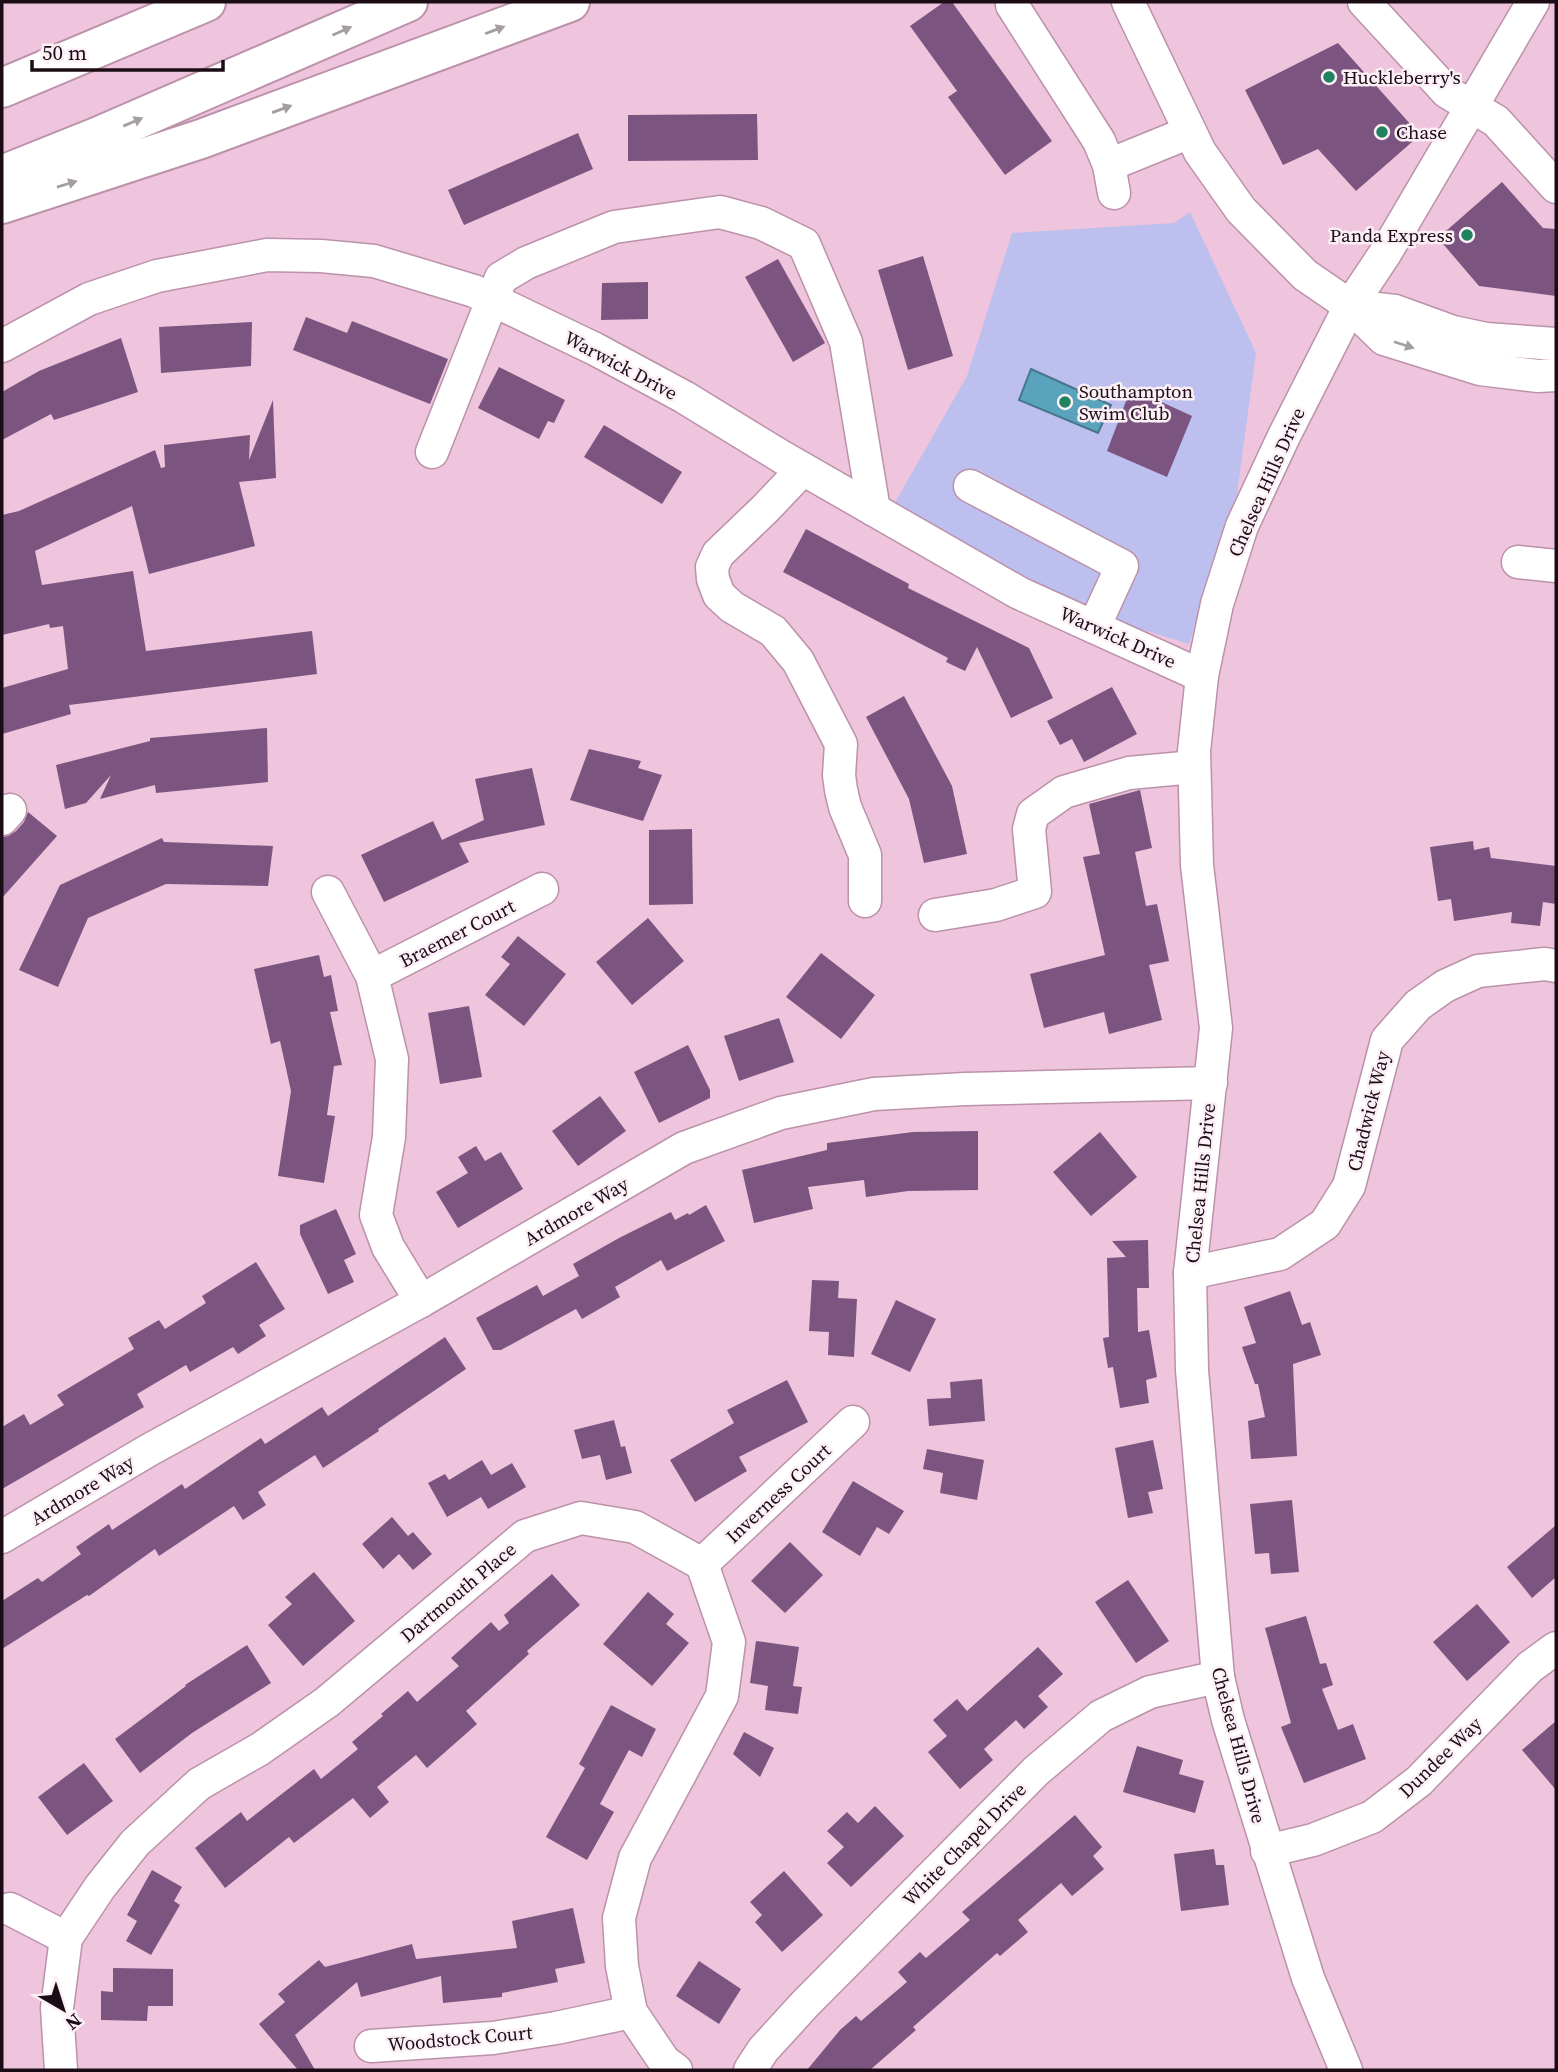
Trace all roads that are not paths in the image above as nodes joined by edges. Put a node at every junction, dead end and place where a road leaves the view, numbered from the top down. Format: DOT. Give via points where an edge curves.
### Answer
graph roads {
  1 [pos="206,2"];
  2 [pos="408,2"];
  3 [pos="570,2"];
  4 [pos="1128,2"];
  5 [pos="1364,2"];
  6 [pos="1533,2"];
  7 [pos="1012,5"];
  8 [pos="2,88"];
  9 [pos="1471,106"];
  10 [pos="1190,132"];
  11 [pos="2,175"];
  12 [pos="1556,187"];
  13 [pos="2,204"];
  14 [pos="493,300"];
  15 [pos="1350,306"];
  16 [pos="1556,344"];
  17 [pos="2,346"];
  18 [pos="1556,375"];
  19 [pos="432,452"];
  20 [pos="803,469"];
  21 [pos="970,486"];
  22 [pos="874,510"];
  23 [pos="1518,562"];
  24 [pos="1556,566"];
  25 [pos="1094,627"];
  26 [pos="1202,676"];
  27 [pos="1194,767"];
  28 [pos="542,889"];
  29 [pos="328,892"];
  30 [pos="865,901"];
  31 [pos="934,915"];
  32 [pos="1556,966"];
  33 [pos="372,976"];
  34 [pos="1210,1083"];
  35 [pos="1191,1273"];
  36 [pos="421,1301"];
  37 [pos="853,1422"];
  38 [pos="2,1538"];
  39 [pos="702,1564"];
  40 [pos="1556,1648"];
  41 [pos="1218,1678"];
  42 [pos="1267,1851"];
  43 [pos="10,1909"];
  44 [pos="66,1938"];
  45 [pos="632,2012"];
  46 [pos="371,2046"];
  47 [pos="61,2070"];
  48 [pos="676,2070"];
  49 [pos="750,2070"];
  50 [pos="1346,2070"];
  1 -- 8 [label="highway"];
  11 -- 2 [label="highway, one-way"];
  13 -- 3 [label="highway, one-way" via="201,139"];
  4 -- 10 [label="street"];
  5 -- 9 [label="street" via="1447,92"];
  6 -- 9 [label="street, Chelsea Hills Drive"];
  7 -- 10 [label="street" via="1099,141 1112,179"];
  9 -- 12 [label="street" via="1496,121"];
  9 -- 15 [label="street, Chelsea Hills Drive"];
  10 -- 15 [label="street" via="1241,210 1305,275"];
  14 -- 17 [label="street, Warwick Drive" via="474,290 374,261 267,255 157,276 89,299"];
  14 -- 19 [label="street"];
  14 -- 20 [label="street, Warwick Drive" via="684,397"];
  14 -- 22 [label="street" via="501,278 614,227 720,212 761,223 804,244 846,342"];
  15 -- 16 [label="street" via="1395,311 1486,339"];
  15 -- 18 [label="street, one-way" via="1384,339 1480,369"];
  15 -- 26 [label="street, Chelsea Hills Drive" via="1242,526 1217,604"];
  20 -- 22 [label="street, Warwick Drive"];
  20 -- 30 [label="street" via="718,554 713,579 719,595 773,631 798,661 841,744 841,790 865,855"];
  21 -- 25 [label="street" via="1122,566"];
  22 -- 25 [label="street, Warwick Drive" via="1019,593"];
  23 -- 24 [label="street"];
  25 -- 26 [label="street, Warwick Drive"];
  26 -- 27 [label="street, Chelsea Hills Drive"];
  27 -- 31 [label="street" via="1129,773 1064,792 1032,814 1029,829 1035,891 996,905"];
  27 -- 34 [label="street, Chelsea Hills Drive" via="1197,865 1216,1028"];
  28 -- 33 [label="street, Braemer Court"];
  29 -- 33 [label="street"];
  32 -- 35 [label="street, Chadwick Way" via="1478,971 1418,1005 1387,1040 1349,1186 1325,1224 1280,1254"];
  33 -- 36 [label="street" via="392,1059 389,1137 376,1215 388,1247"];
  34 -- 35 [label="street, Chelsea Hills Drive"];
  34 -- 36 [label="street, Ardmore Way" via="874,1094 781,1112 684,1148"];
  35 -- 41 [label="street, Chelsea Hills Drive" via="1192,1370"];
  36 -- 38 [label="street, Ardmore Way" via="149,1450"];
  37 -- 39 [label="street, Inverness Court"];
  39 -- 44 [label="street, Dartmouth Place" via="635,1527 595,1520 582,1518 525,1536 327,1702 199,1784 135,1843"];
  39 -- 45 [label="street" via="729,1642 722,1696 635,1858 619,1918 622,1966"];
  40 -- 42 [label="street, Dundee Way" via="1530,1667 1419,1781 1373,1817"];
  41 -- 42 [label="street, Chelsea Hills Drive"];
  41 -- 49 [label="street, White Chapel Drive" via="1150,1692 1101,1716 1036,1771 824,1985"];
  42 -- 50 [label="street, Chelsea Hills Drive" via="1308,1978"];
  43 -- 44 [label="street"];
  44 -- 47 [label="street, Dartmouth Place" via="57,2008"];
  45 -- 46 [label="street, Woodstock Court" via="493,2038"];
  45 -- 48 [label="street" via="664,2061"];
}
